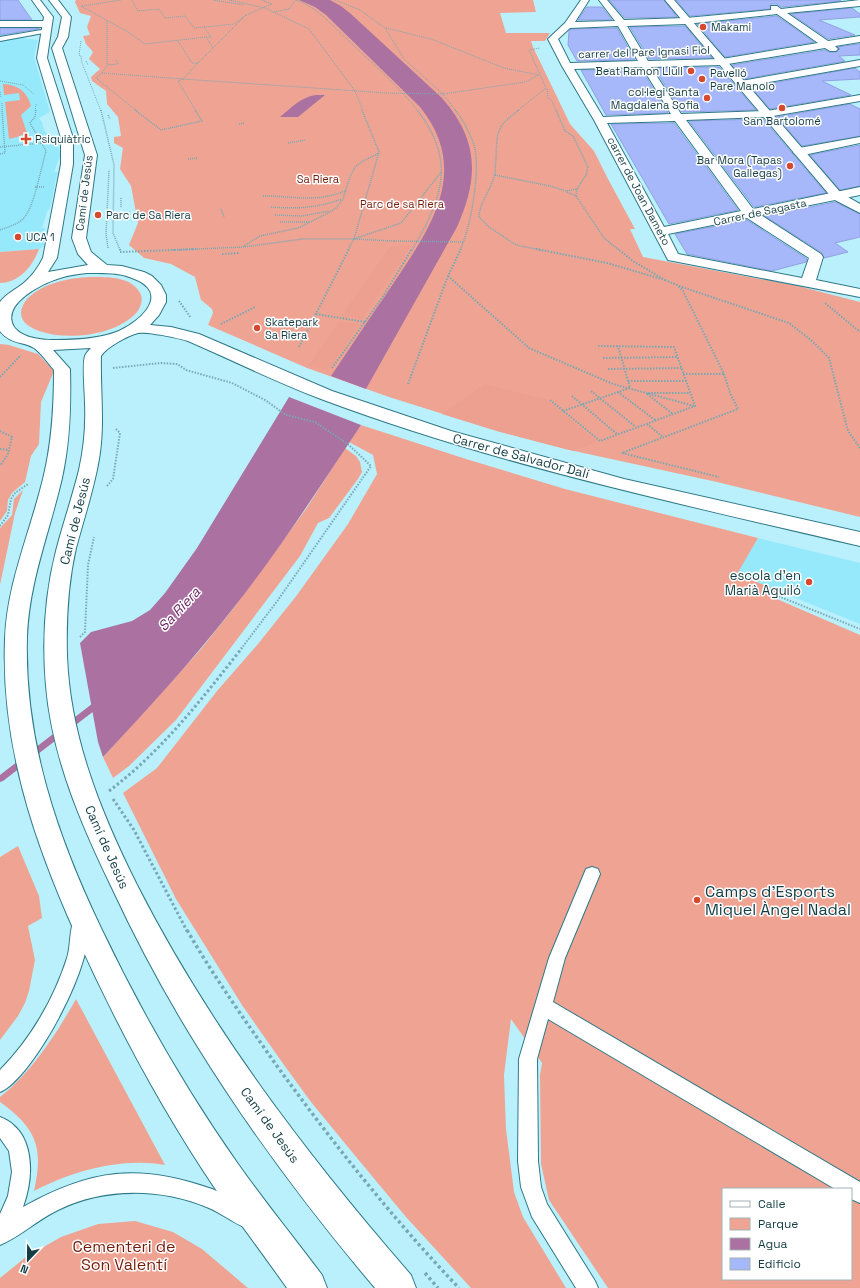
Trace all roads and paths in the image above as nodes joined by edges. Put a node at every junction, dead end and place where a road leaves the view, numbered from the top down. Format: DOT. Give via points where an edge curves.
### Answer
graph roads {
  1 [pos="36,0"];
  2 [pos="53,0"];
  3 [pos="121,0"];
  4 [pos="132,0"];
  5 [pos="213,0"];
  6 [pos="229,0"];
  7 [pos="262,0"];
  8 [pos="296,0"];
  9 [pos="335,0"];
  10 [pos="584,0"];
  11 [pos="603,0"];
  12 [pos="669,0"];
  13 [pos="848,2"];
  14 [pos="860,3"];
  15 [pos="767,4"];
  16 [pos="264,8"];
  17 [pos="860,10"];
  18 [pos="273,12"];
  19 [pos="780,12"];
  20 [pos="246,15"];
  21 [pos="107,21"];
  22 [pos="686,21"];
  23 [pos="621,23"];
  24 [pos="0,24"];
  25 [pos="568,25"];
  26 [pos="204,27"];
  27 [pos="47,28"];
  28 [pos="385,28"];
  29 [pos="63,37"];
  30 [pos="206,37"];
  31 [pos="0,39"];
  32 [pos="860,39"];
  33 [pos="178,40"];
  34 [pos="826,44"];
  35 [pos="213,48"];
  36 [pos="542,48"];
  37 [pos="116,60"];
  38 [pos="86,61"];
  39 [pos="722,62"];
  40 [pos="198,63"];
  41 [pos="644,63"];
  42 [pos="88,65"];
  43 [pos="107,65"];
  44 [pos="858,65"];
  45 [pos="567,66"];
  46 [pos="102,73"];
  47 [pos="539,75"];
  48 [pos="183,79"];
  49 [pos="0,81"];
  50 [pos="741,84"];
  51 [pos="546,88"];
  52 [pos="355,91"];
  53 [pos="0,92"];
  54 [pos="443,94"];
  55 [pos="37,97"];
  56 [pos="1,98"];
  57 [pos="860,98"];
  58 [pos="2,102"];
  59 [pos="36,103"];
  60 [pos="767,114"];
  61 [pos="108,115"];
  62 [pos="678,117"];
  63 [pos="110,119"];
  64 [pos="600,120"];
  65 [pos="244,123"];
  66 [pos="239,124"];
  67 [pos="306,140"];
  68 [pos="860,140"];
  69 [pos="42,143"];
  70 [pos="288,143"];
  71 [pos="0,147"];
  72 [pos="4,147"];
  73 [pos="799,152"];
  74 [pos="379,153"];
  75 [pos="0,154"];
  76 [pos="198,158"];
  77 [pos="188,159"];
  78 [pos="442,171"];
  79 [pos="495,174"];
  80 [pos="577,188"];
  81 [pos="345,191"];
  82 [pos="566,191"];
  83 [pos="860,191"];
  84 [pos="263,196"];
  85 [pos="576,196"];
  86 [pos="837,196"];
  87 [pos="121,198"];
  88 [pos="343,198"];
  89 [pos="121,207"];
  90 [pos="271,207"];
  91 [pos="221,209"];
  92 [pos="860,209"];
  93 [pos="332,211"];
  94 [pos="275,214"];
  95 [pos="750,214"];
  96 [pos="224,217"];
  97 [pos="280,222"];
  98 [pos="312,222"];
  99 [pos="0,230"];
  100 [pos="660,232"];
  101 [pos="113,233"];
  102 [pos="354,239"];
  103 [pos="464,242"];
  104 [pos="244,247"];
  105 [pos="222,254"];
  106 [pos="238,254"];
  107 [pos="103,269"];
  108 [pos="448,276"];
  109 [pos="665,280"];
  110 [pos="808,282"];
  111 [pos="30,285"];
  112 [pos="677,285"];
  113 [pos="860,293"];
  114 [pos="824,302"];
  115 [pos="2,307"];
  116 [pos="255,307"];
  117 [pos="166,312"];
  118 [pos="316,314"];
  119 [pos="365,322"];
  120 [pos="221,324"];
  121 [pos="136,328"];
  122 [pos="860,332"];
  123 [pos="6,335"];
  124 [pos="193,337"];
  125 [pos="114,338"];
  126 [pos="598,346"];
  127 [pos="618,346"];
  128 [pos="299,347"];
  129 [pos="32,348"];
  130 [pos="621,357"];
  131 [pos="678,357"];
  132 [pos="603,358"];
  133 [pos="332,368"];
  134 [pos="682,368"];
  135 [pos="106,369"];
  136 [pos="608,369"];
  137 [pos="624,369"];
  138 [pos="684,374"];
  139 [pos="724,374"];
  140 [pos="0,377"];
  141 [pos="628,381"];
  142 [pos="686,381"];
  143 [pos="408,384"];
  144 [pos="630,388"];
  145 [pos="591,391"];
  146 [pos="618,392"];
  147 [pos="645,392"];
  148 [pos="690,393"];
  149 [pos="572,396"];
  150 [pos="600,398"];
  151 [pos="550,400"];
  152 [pos="582,404"];
  153 [pos="695,406"];
  154 [pos="563,411"];
  155 [pos="673,414"];
  156 [pos="655,421"];
  157 [pos="647,424"];
  158 [pos="636,428"];
  159 [pos="0,431"];
  160 [pos="617,434"];
  161 [pos="663,437"];
  162 [pos="860,448"];
  163 [pos="0,450"];
  164 [pos="9,450"];
  165 [pos="1,464"];
  166 [pos="718,477"];
  167 [pos="29,484"];
  168 [pos="0,526"];
  169 [pos="860,539"];
  170 [pos="773,594"];
  171 [pos="860,629"];
  172 [pos="95,792"];
  173 [pos="113,807"];
  174 [pos="592,874"];
  175 [pos="78,912"];
  176 [pos="543,1006"];
  177 [pos="0,1083"];
  178 [pos="0,1126"];
  179 [pos="852,1188"];
  180 [pos="0,1234"];
  181 [pos="271,1236"];
  182 [pos="423,1271"];
  183 [pos="309,1288"];
  184 [pos="398,1288"];
  185 [pos="438,1288"];
  186 [pos="459,1288"];
  187 [pos="588,1288"];
  1 -- 27 [label="street, Camí de Jesús" via="48,17"];
  2 -- 29 [label="street, Camí de Jesús" via="67,17"];
  3 -- 21 [label="path" via="81,6"];
  4 -- 26 [label="path" via="138,11 159,9 165,18 185,16 194,28"];
  5 -- 16 [label="path"];
  6 -- 16 [label="path"];
  7 -- 16 [label="path" via="272,4"];
  8 -- 18 [label="path, bridge" via="289,9"];
  8 -- 78 [label="path" via="325,17 424,117 438,147"];
  9 -- 28 [label="path" via="360,10"];
  10 -- 25 [label="street"];
  11 -- 23 [label="street"];
  12 -- 22 [label="street"];
  13 -- 14 [label="street"];
  13 -- 17 [label="street"];
  13 -- 19 [label="street"];
  15 -- 19 [label="street"];
  16 -- 18 [label="path"];
  16 -- 20 [label="path"];
  18 -- 52 [label="path" via="309,29"];
  19 -- 22 [label="street"];
  19 -- 34 [label="street"];
  20 -- 26 [label="path" via="234,24"];
  20 -- 35 [label="path"];
  21 -- 33 [label="path" via="145,44"];
  21 -- 43 [label="path"];
  22 -- 23 [label="street"];
  22 -- 39 [label="street"];
  23 -- 25 [label="street"];
  23 -- 41 [label="street"];
  24 -- 27 [label="street"];
  25 -- 45 [label="street, carrer de Joan Dameto" via="553,39"];
  26 -- 30 [label="path" via="211,37"];
  27 -- 29 [label="street" via="55,25"];
  27 -- 31 [label="lane"];
  27 -- 111 [label="street, Camí de Jesús" via="42,58 67,138 67,164 50,258"];
  28 -- 47 [label="path" via="431,39 504,68"];
  28 -- 54 [label="path" via="404,59"];
  29 -- 107 [label="street, Camí de Jesús" via="57,48 91,155 79,238 85,254"];
  30 -- 33 [label="path"];
  30 -- 35 [label="path"];
  32 -- 34 [label="street, carrer del Pare Ignasi Fiol"];
  33 -- 40 [label="path" via="192,63"];
  34 -- 39 [label="street, carrer del Pare Ignasi Fiol"];
  34 -- 44 [label="street"];
  35 -- 40 [label="path"];
  36 -- 47 [label="path" via="529,50"];
  37 -- 43 [label="path" via="118,64"];
  38 -- 42 [label="path"];
  39 -- 41 [label="street, carrer del Pare Ignasi Fiol"];
  39 -- 50 [label="street"];
  40 -- 48 [label="path"];
  41 -- 45 [label="street, carrer del Pare Ignasi Fiol"];
  41 -- 62 [label="street"];
  43 -- 46 [label="path"];
  44 -- 50 [label="street"];
  45 -- 64 [label="street, carrer de Joan Dameto"];
  46 -- 48 [label="path"];
  46 -- 48 [label="path" via="96,78 161,130 202,121 178,81"];
  47 -- 51 [label="path"];
  47 -- 54 [label="path" via="525,82"];
  48 -- 52 [label="path"];
  49 -- 55 [label="path" via="23,85"];
  50 -- 60 [label="street"];
  51 -- 79 [label="path" via="503,122 496,134"];
  51 -- 80 [label="path" via="548,98 552,101 565,131 573,136 588,167"];
  52 -- 54 [label="path, bridge"];
  52 -- 74 [label="path"];
  53 -- 56 [label="path"];
  54 -- 103 [label="path" via="458,113 474,144 476,159 473,209"];
  57 -- 60 [label="street"];
  58 -- 72 [label="path"];
  59 -- 69 [label="path" via="35,116 30,122"];
  60 -- 62 [label="street"];
  60 -- 73 [label="street"];
  61 -- 63 [label="path"];
  62 -- 64 [label="street"];
  62 -- 95 [label="street"];
  64 -- 100 [label="street, carrer de Joan Dameto"];
  65 -- 66 [label="path"];
  67 -- 70 [label="path"];
  68 -- 73 [label="street"];
  69 -- 72 [label="path"];
  69 -- 99 [label="path" via="46,151 28,213 22,220"];
  71 -- 72 [label="path"];
  72 -- 75 [label="path" via="5,153"];
  73 -- 86 [label="street"];
  74 -- 81 [label="path" via="354,168"];
  74 -- 102 [label="path"];
  76 -- 77 [label="path"];
  78 -- 102 [label="path" via="401,223"];
  78 -- 119 [label="path" via="441,184 430,217 413,250"];
  79 -- 82 [label="path"];
  79 -- 109 [label="path" via="489,192 480,206 478,217 516,245 607,263"];
  80 -- 82 [label="path"];
  80 -- 85 [label="path"];
  81 -- 84 [label="path" via="316,200"];
  81 -- 88 [label="path"];
  82 -- 85 [label="path"];
  83 -- 86 [label="street, Carrer de Sagasta"];
  85 -- 109 [label="path" via="604,238 633,261"];
  86 -- 92 [label="street"];
  86 -- 95 [label="street, Carrer de Sagasta"];
  87 -- 89 [label="path"];
  88 -- 90 [label="path" via="312,208"];
  88 -- 93 [label="path"];
  91 -- 96 [label="path"];
  93 -- 94 [label="path" via="306,215"];
  93 -- 98 [label="path"];
  95 -- 100 [label="street, Carrer de Sagasta"];
  95 -- 110 [label="street" via="816,257"];
  97 -- 98 [label="path"];
  98 -- 104 [label="path" via="259,237"];
  100 -- 110 [label="street, carrer de Joan Dameto" via="673,257"];
  101 -- 104 [label="path" via="121,252"];
  102 -- 103 [label="path, bridge"];
  102 -- 104 [label="path" via="302,239"];
  102 -- 118 [label="path"];
  103 -- 108 [label="path"];
  105 -- 106 [label="path"];
  107 -- 111 [label="street" via="57,274"];
  107 -- 117 [label="street" via="123,271 148,280 157,290"];
  108 -- 143 [label="path"];
  108 -- 144 [label="path" via="529,348 613,384"];
  109 -- 112 [label="path"];
  110 -- 113 [label="street, carrer de Joan Dameto"];
  111 -- 115 [label="street" via="14,295"];
  112 -- 139 [label="path" via="694,311"];
  112 -- 162 [label="path" via="789,323 812,341 829,358 848,431"];
  114 -- 122 [label="path"];
  115 -- 123 [label="street"];
  116 -- 120 [label="path"];
  117 -- 121 [label="street" via="150,318"];
  117 -- 124 [label="street, Carrer de Salvador Dalí"];
  118 -- 119 [label="path"];
  118 -- 128 [label="path"];
  119 -- 133 [label="path"];
  121 -- 124 [label="street, Carrer de Salvador Dalí"];
  121 -- 125 [label="street"];
  123 -- 129 [label="street" via="25,341"];
  124 -- 169 [label="street, Carrer de Salvador Dalí" via="326,395 445,435 621,484"];
  125 -- 129 [label="street" via="73,346"];
  125 -- 172 [label="street, Camí de Jesús" via="98,349 93,356 93,435 84,489 66,552 57,603 56,658 64,728"];
  126 -- 127 [label="path"];
  127 -- 130 [label="path"];
  127 -- 131 [label="path" via="674,346"];
  129 -- 140 [label="path"];
  129 -- 175 [label="street" via="62,369 63,419 55,471 32,546 20,599 15,655 19,714 27,767 40,816"];
  130 -- 131 [label="path"];
  130 -- 132 [label="path"];
  130 -- 137 [label="path"];
  131 -- 134 [label="path"];
  134 -- 137 [label="path"];
  134 -- 138 [label="path"];
  135 -- 172 [label="path" via="161,363 177,364 186,370 232,383 265,400 286,415 315,422 349,445 371,466 264,620 174,734 130,776"];
  136 -- 137 [label="path"];
  137 -- 141 [label="path"];
  138 -- 139 [label="path"];
  138 -- 142 [label="path"];
  139 -- 161 [label="path" via="738,409"];
  141 -- 142 [label="path"];
  141 -- 144 [label="path"];
  142 -- 148 [label="path"];
  144 -- 146 [label="path"];
  144 -- 147 [label="path"];
  145 -- 150 [label="path"];
  146 -- 150 [label="path"];
  146 -- 156 [label="path"];
  147 -- 148 [label="path"];
  147 -- 153 [label="path"];
  147 -- 155 [label="path"];
  148 -- 153 [label="path"];
  149 -- 152 [label="path"];
  150 -- 152 [label="path"];
  150 -- 158 [label="path"];
  151 -- 154 [label="path"];
  152 -- 154 [label="path"];
  152 -- 160 [label="path"];
  153 -- 155 [label="path"];
  154 -- 160 [label="path" via="600,441"];
  155 -- 156 [label="path"];
  156 -- 157 [label="path"];
  157 -- 158 [label="path"];
  157 -- 161 [label="path"];
  158 -- 160 [label="path"];
  159 -- 164 [label="path" via="12,437"];
  161 -- 166 [label="path" via="622,453"];
  163 -- 164 [label="path"];
  164 -- 165 [label="path"];
  167 -- 168 [label="path" via="14,493 8,515"];
  170 -- 171 [label="path"];
  172 -- 173 [label="path"];
  172 -- 184 [label="street, Camí de Jesús" via="116,870 178,989 213,1044 302,1170 354,1238"];
  172 -- 186 [label="path" via="126,814 190,936 232,1003 295,1092 358,1172"];
  174 -- 176 [label="lane" via="557,958"];
  175 -- 177 [label="lane" via="81,939 78,953 52,1013 31,1048"];
  175 -- 181 [label="street" via="147,1048 226,1174"];
  176 -- 179 [label="lane"];
  176 -- 187 [label="lane" via="528,1059 528,1161 531,1187 539,1210"];
  178 -- 180 [label="lane" via="11,1136 21,1157 21,1184 13,1212"];
  180 -- 181 [label="lane" via="52,1201 107,1184 138,1182 187,1190 216,1201"];
  181 -- 183 [label="street"];
  182 -- 185 [label="path"];
}
